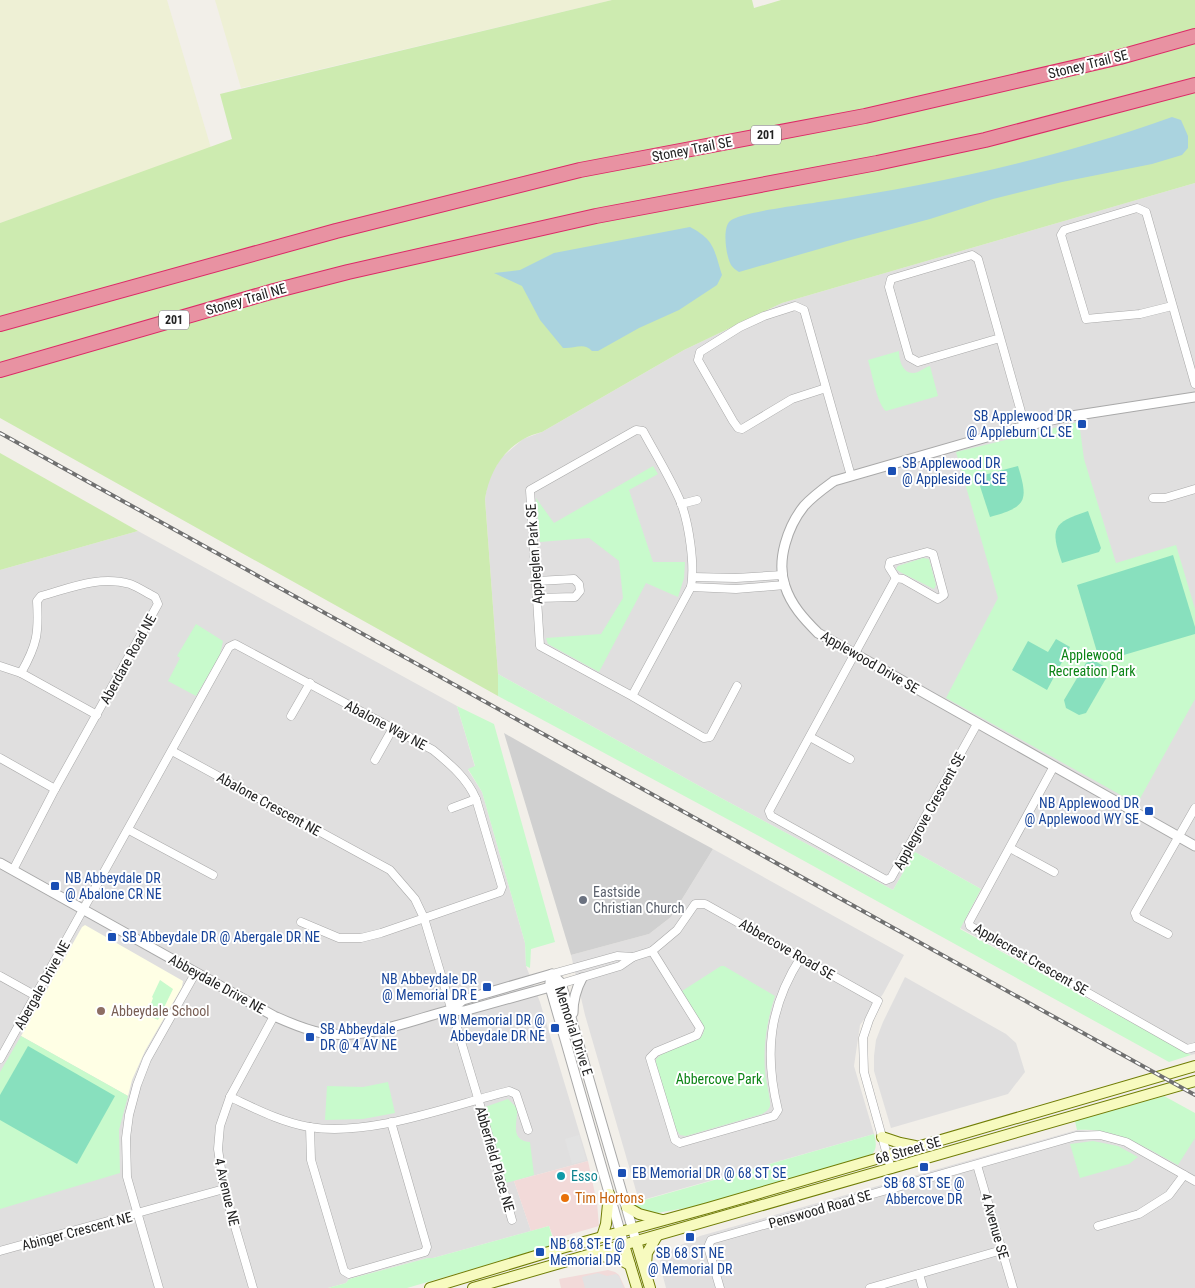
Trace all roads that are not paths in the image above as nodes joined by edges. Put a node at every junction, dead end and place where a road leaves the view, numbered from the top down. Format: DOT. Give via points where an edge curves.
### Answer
graph roads {
  1 [pos="1195,36"];
  2 [pos="1195,85"];
  3 [pos="1172,306"];
  4 [pos="0,324"];
  5 [pos="1000,338"];
  6 [pos="0,370"];
  7 [pos="1195,384"];
  8 [pos="826,388"];
  9 [pos="1195,397"];
  10 [pos="1025,426"];
  11 [pos="851,476"];
  12 [pos="1195,489"];
  13 [pos="1153,498"];
  14 [pos="698,500"];
  15 [pos="682,504"];
  16 [pos="783,575"];
  17 [pos="693,578"];
  18 [pos="736,578"];
  19 [pos="896,578"];
  20 [pos="537,580"];
  21 [pos="785,585"];
  22 [pos="690,587"];
  23 [pos="736,589"];
  24 [pos="538,598"];
  25 [pos="855,654"];
  26 [pos="0,666"];
  27 [pos="21,673"];
  28 [pos="310,683"];
  29 [pos="737,686"];
  30 [pos="632,696"];
  31 [pos="97,714"];
  32 [pos="291,716"];
  33 [pos="977,724"];
  34 [pos="393,728"];
  35 [pos="810,737"];
  36 [pos="172,751"];
  37 [pos="0,758"];
  38 [pos="850,759"];
  39 [pos="375,760"];
  40 [pos="1054,766"];
  41 [pos="55,789"];
  42 [pos="476,799"];
  43 [pos="452,808"];
  44 [pos="1195,808"];
  45 [pos="129,830"];
  46 [pos="1178,837"];
  47 [pos="1195,846"];
  48 [pos="1010,848"];
  49 [pos="0,863"];
  50 [pos="13,870"];
  51 [pos="1054,872"];
  52 [pos="213,875"];
  53 [pos="83,911"];
  54 [pos="424,918"];
  55 [pos="302,922"];
  56 [pos="1168,934"];
  57 [pos="652,951"];
  58 [pos="633,956"];
  59 [pos="801,957"];
  60 [pos="196,972"];
  61 [pos="552,974"];
  62 [pos="0,976"];
  63 [pos="582,978"];
  64 [pos="561,984"];
  65 [pos="550,986"];
  66 [pos="36,996"];
  67 [pos="450,1010"];
  68 [pos="274,1016"];
  69 [pos="573,1020"];
  70 [pos="1195,1047"];
  71 [pos="0,1059"];
  72 [pos="1195,1066"];
  73 [pos="1195,1081"];
  74 [pos="230,1097"];
  75 [pos="478,1098"];
  76 [pos="391,1122"];
  77 [pos="310,1127"];
  78 [pos="528,1130"];
  79 [pos="882,1136"];
  80 [pos="919,1147"];
  81 [pos="887,1156"];
  82 [pos="977,1165"];
  83 [pos="891,1169"];
  84 [pos="1184,1175"];
  85 [pos="1195,1181"];
  86 [pos="224,1189"];
  87 [pos="609,1194"];
  88 [pos="627,1207"];
  89 [pos="137,1213"];
  90 [pos="512,1220"];
  91 [pos="662,1221"];
  92 [pos="1098,1226"];
  93 [pos="633,1229"];
  94 [pos="620,1232"];
  95 [pos="657,1236"];
  96 [pos="602,1237"];
  97 [pos="636,1241"];
  98 [pos="624,1244"];
  99 [pos="1002,1250"];
  100 [pos="0,1251"];
  101 [pos="587,1254"];
  102 [pos="630,1265"];
  103 [pos="646,1273"];
  104 [pos="919,1274"];
  105 [pos="159,1288"];
  106 [pos="253,1288"];
  107 [pos="430,1288"];
  108 [pos="473,1288"];
  109 [pos="637,1288"];
  110 [pos="650,1288"];
  111 [pos="720,1288"];
  112 [pos="870,1288"];
  113 [pos="923,1288"];
  114 [pos="1013,1288"];
  1 -- 4 [label="highway, Stoney Trail SE / 201" via="1120,57 866,116 580,170 336,231"];
  2 -- 6 [label="highway, Stoney Trail NE / 201" via="985,140 596,216 348,272"];
  3 -- 3 [label="street" via="1146,212 1137,208 1064,230 1061,235 1086,319 1140,314"];
  3 -- 7 [label="street"];
  5 -- 5 [label="street" via="976,256 891,279 889,286 909,358 918,362"];
  5 -- 10 [label="street"];
  8 -- 8 [label="street" via="804,310 796,306 740,327 700,352 698,360 738,428 742,429 792,399"];
  8 -- 11 [label="street"];
  9 -- 10 [label="street, Applewood Drive SE" via="1065,416"];
  10 -- 11 [label="street, Applewood Drive SE"];
  11 -- 16 [label="street, Applewood Drive SE" via="834,481 804,506 787,537"];
  12 -- 13 [label="street" via="1165,498"];
  14 -- 15 [label="street"];
  15 -- 17 [label="street, Appleglen Park SE"];
  15 -- 20 [label="street, Appleglen Park SE" via="643,432 636,430 530,490"];
  16 -- 18 [label="street"];
  16 -- 21 [label="street, Applewood Drive SE"];
  17 -- 18 [label="street"];
  17 -- 22 [label="street, Appleglen Park SE"];
  18 -- 23 [label="street"];
  19 -- 19 [label="street" via="889,567 890,562 927,552 933,554 944,595 938,599"];
  19 -- 25 [label="street, Applegrove Crescent SE"];
  20 -- 24 [label="street, Appleglen Park SE"];
  20 -- 24 [label="street" via="574,579 580,591 575,597"];
  21 -- 23 [label="street"];
  21 -- 25 [label="street, Applewood Drive SE" via="793,603 818,633"];
  22 -- 23 [label="street"];
  22 -- 30 [label="street, Appleglen Park SE"];
  24 -- 30 [label="street, Appleglen Park SE" via="540,646"];
  25 -- 33 [label="street, Applewood Drive SE"];
  25 -- 35 [label="street, Applegrove Crescent SE"];
  26 -- 27 [label="street"];
  27 -- 31 [label="street"];
  27 -- 31 [label="street, Aberdare Road NE" via="33,652 39,627 37,602 41,596 94,582 115,582 131,585 155,597 158,604"];
  28 -- 32 [label="street"];
  28 -- 34 [label="street, Abalone Way NE"];
  28 -- 36 [label="street, Abalone Way NE" via="235,644 229,647"];
  29 -- 30 [label="street" via="710,737 704,738"];
  31 -- 41 [label="street, Aberdare Road NE"];
  33 -- 35 [label="street, Applegrove Crescent SE" via="891,878 886,880 771,816 769,811"];
  33 -- 40 [label="street, Applewood Drive SE"];
  34 -- 39 [label="street"];
  34 -- 42 [label="street, Abalone Way NE" via="433,750 455,768"];
  35 -- 38 [label="street"];
  36 -- 45 [label="street"];
  36 -- 54 [label="street, Abalone Crescent NE" via="390,870 415,899"];
  37 -- 41 [label="street"];
  40 -- 46 [label="street, Applewood Drive SE"];
  40 -- 48 [label="street, Applecrest Crescent SE"];
  41 -- 50 [label="street, Aberdare Road NE"];
  42 -- 43 [label="street"];
  42 -- 54 [label="street, Abalone Way NE" via="502,887 500,892"];
  44 -- 46 [label="street"];
  45 -- 52 [label="street"];
  45 -- 53 [label="street"];
  46 -- 47 [label="street, Applewood Drive SE"];
  46 -- 56 [label="street" via="1136,913 1137,918"];
  48 -- 51 [label="street"];
  48 -- 70 [label="street, Applecrest Crescent SE" via="969,922 970,926 1187,1049"];
  49 -- 50 [label="street, Abbeydale Drive NE"];
  50 -- 53 [label="street, Abbeydale Drive NE"];
  53 -- 60 [label="street, Abbeydale Drive NE"];
  53 -- 66 [label="street, Abergale Drive NE"];
  54 -- 55 [label="street" via="361,938 339,938"];
  54 -- 67 [label="street, Abalone Crescent NE"];
  57 -- 58 [label="street"];
  57 -- 59 [label="street, Abbercove Road SE" via="677,930 695,904 705,904"];
  57 -- 59 [label="street" via="700,1028 696,1035 656,1052 650,1058 674,1140 680,1143 774,1116 778,1110 770,1051 774,1020 789,976"];
  58 -- 61 [label="street" via="617,956"];
  58 -- 63 [label="street" via="620,966"];
  59 -- 79 [label="street, Abbercove Road SE" via="878,1001 863,1038 863,1052 864,1072"];
  60 -- 68 [label="street, Abbeydale Drive NE"];
  60 -- 89 [label="street" via="147,1059 129,1115 127,1177"];
  61 -- 64 [label="street, Memorial Drive E"];
  61 -- 65 [label="street, Memorial Drive E"];
  61 -- 67 [label="street, Abbeydale Drive NE" via="463,1000"];
  62 -- 66 [label="street"];
  63 -- 64 [label="street"];
  63 -- 69 [label="street" via="573,1002"];
  64 -- 65 [label="street"];
  64 -- 69 [label="street, Memorial Drive E"];
  65 -- 67 [label="street, Abbeydale Drive NE" via="464,1011"];
  65 -- 87 [label="street, Memorial Drive E"];
  66 -- 71 [label="street, Abergale Drive NE"];
  67 -- 68 [label="street, Abbeydale Drive NE" via="370,1032 346,1035 302,1028"];
  67 -- 75 [label="street, Abberfield Place NE"];
  68 -- 74 [label="street, 4 Avenue NE"];
  69 -- 88 [label="street, Memorial Drive E"];
  72 -- 80 [label="main road, 68 Street SE"];
  73 -- 83 [label="main road, 68 Street SE"];
  74 -- 77 [label="street" via="270,1116"];
  74 -- 86 [label="street, 4 Avenue NE" via="220,1126 219,1167"];
  75 -- 76 [label="street"];
  75 -- 78 [label="street" via="509,1090 516,1094"];
  75 -- 90 [label="street, Abberfield Place NE"];
  76 -- 77 [label="street" via="347,1128"];
  76 -- 77 [label="street" via="427,1247 425,1252 350,1274 344,1271 311,1160"];
  79 -- 80 [label="main road"];
  79 -- 81 [label="street"];
  80 -- 81 [label="main road, 68 Street SE"];
  81 -- 83 [label="street"];
  81 -- 91 [label="main road, 68 Street SE"];
  82 -- 84 [label="street, Penswood Road SE" via="1076,1136 1100,1135 1126,1142"];
  82 -- 99 [label="street, 4 Avenue SE"];
  82 -- 111 [label="street, Penswood Road SE" via="712,1240 708,1247"];
  83 -- 95 [label="main road, 68 Street SE"];
  84 -- 85 [label="street, Penswood Road SE"];
  84 -- 92 [label="street" via="1168,1195 1138,1214"];
  86 -- 89 [label="street"];
  86 -- 106 [label="street, 4 Avenue NE"];
  87 -- 94 [label="street, Memorial Drive E"];
  87 -- 96 [label="main road"];
  88 -- 91 [label="main road"];
  88 -- 93 [label="street, Memorial Drive E"];
  89 -- 100 [label="street, Abinger Crescent NE"];
  89 -- 105 [label="street, Abinger Crescent NE"];
  91 -- 93 [label="main road, 68 Street SE"];
  93 -- 94 [label="main road, 68 Street SE"];
  93 -- 97 [label="street, Memorial Drive E"];
  94 -- 96 [label="main road, 68 Street SE"];
  94 -- 98 [label="street, Memorial Drive E"];
  95 -- 97 [label="main road, 68 Street SE"];
  95 -- 103 [label="main road" via="647,1253"];
  96 -- 107 [label="main road, 68 Street SE"];
  97 -- 98 [label="main road, 68 Street SE"];
  97 -- 103 [label="main road, Memorial Drive E"];
  98 -- 101 [label="main road, 68 Street SE"];
  98 -- 102 [label="main road, Memorial Drive E"];
  99 -- 104 [label="street"];
  99 -- 114 [label="street, 4 Avenue SE"];
  101 -- 102 [label="main road" via="613,1258"];
  101 -- 108 [label="main road, 68 Street SE"];
  102 -- 109 [label="main road, Memorial Drive E"];
  103 -- 110 [label="main road, Memorial Drive E"];
  104 -- 112 [label="street"];
  104 -- 113 [label="street"];
}
